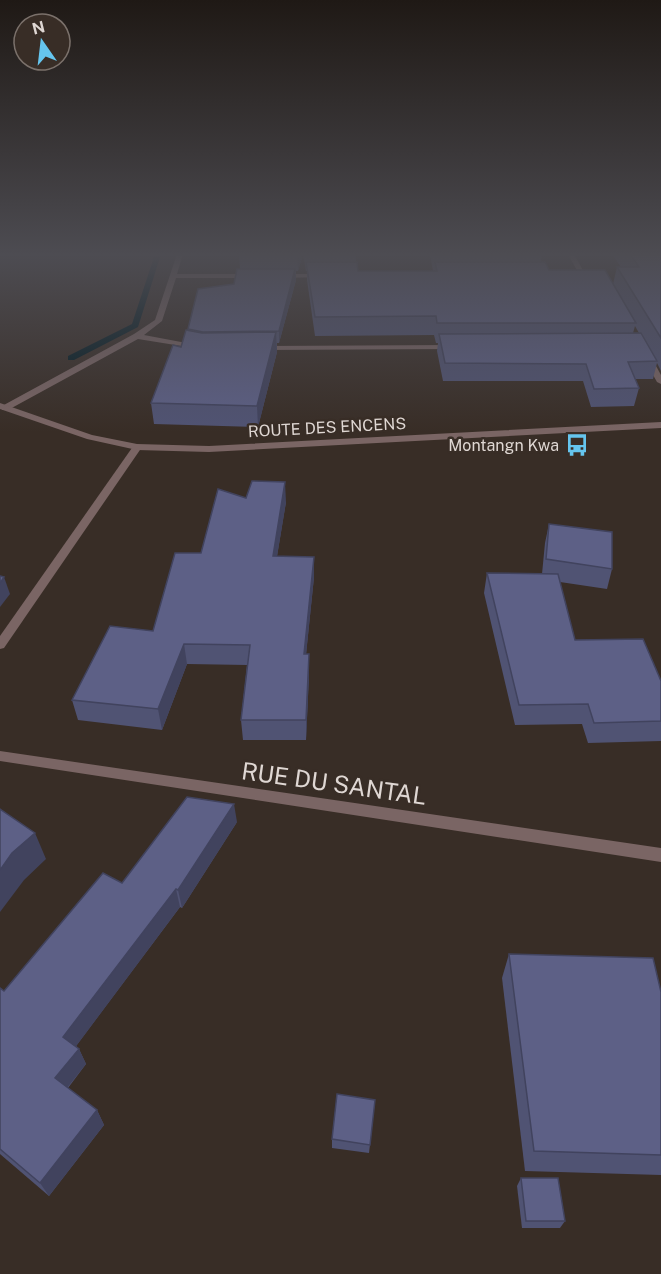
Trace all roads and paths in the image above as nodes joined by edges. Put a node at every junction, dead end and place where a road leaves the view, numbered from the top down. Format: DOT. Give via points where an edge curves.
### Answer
graph roads {
  1 [pos="160,313"];
  2 [pos="137,336"];
  3 [pos="641,346"];
  4 [pos="466,347"];
  5 [pos="204,348"];
  6 [pos="257,348"];
  7 [pos="661,382"];
  8 [pos="3,407"];
  9 [pos="661,425"];
  10 [pos="137,447"];
  11 [pos="0,645"];
  12 [pos="0,756"];
  13 [pos="661,855"];
  1 -- 2 [label="street" via="158,321"];
  2 -- 5 [label="street"];
  2 -- 8 [label="street"];
  3 -- 7 [label="street"];
  4 -- 6 [label="street"];
  8 -- 10 [label="street, ROUTE DES ENCENS" via="90,437"];
  9 -- 10 [label="street, ROUTE DES ENCENS" via="209,449"];
  10 -- 11 [label="street"];
  12 -- 13 [label="street, RUE DU SANTAL"];
}
